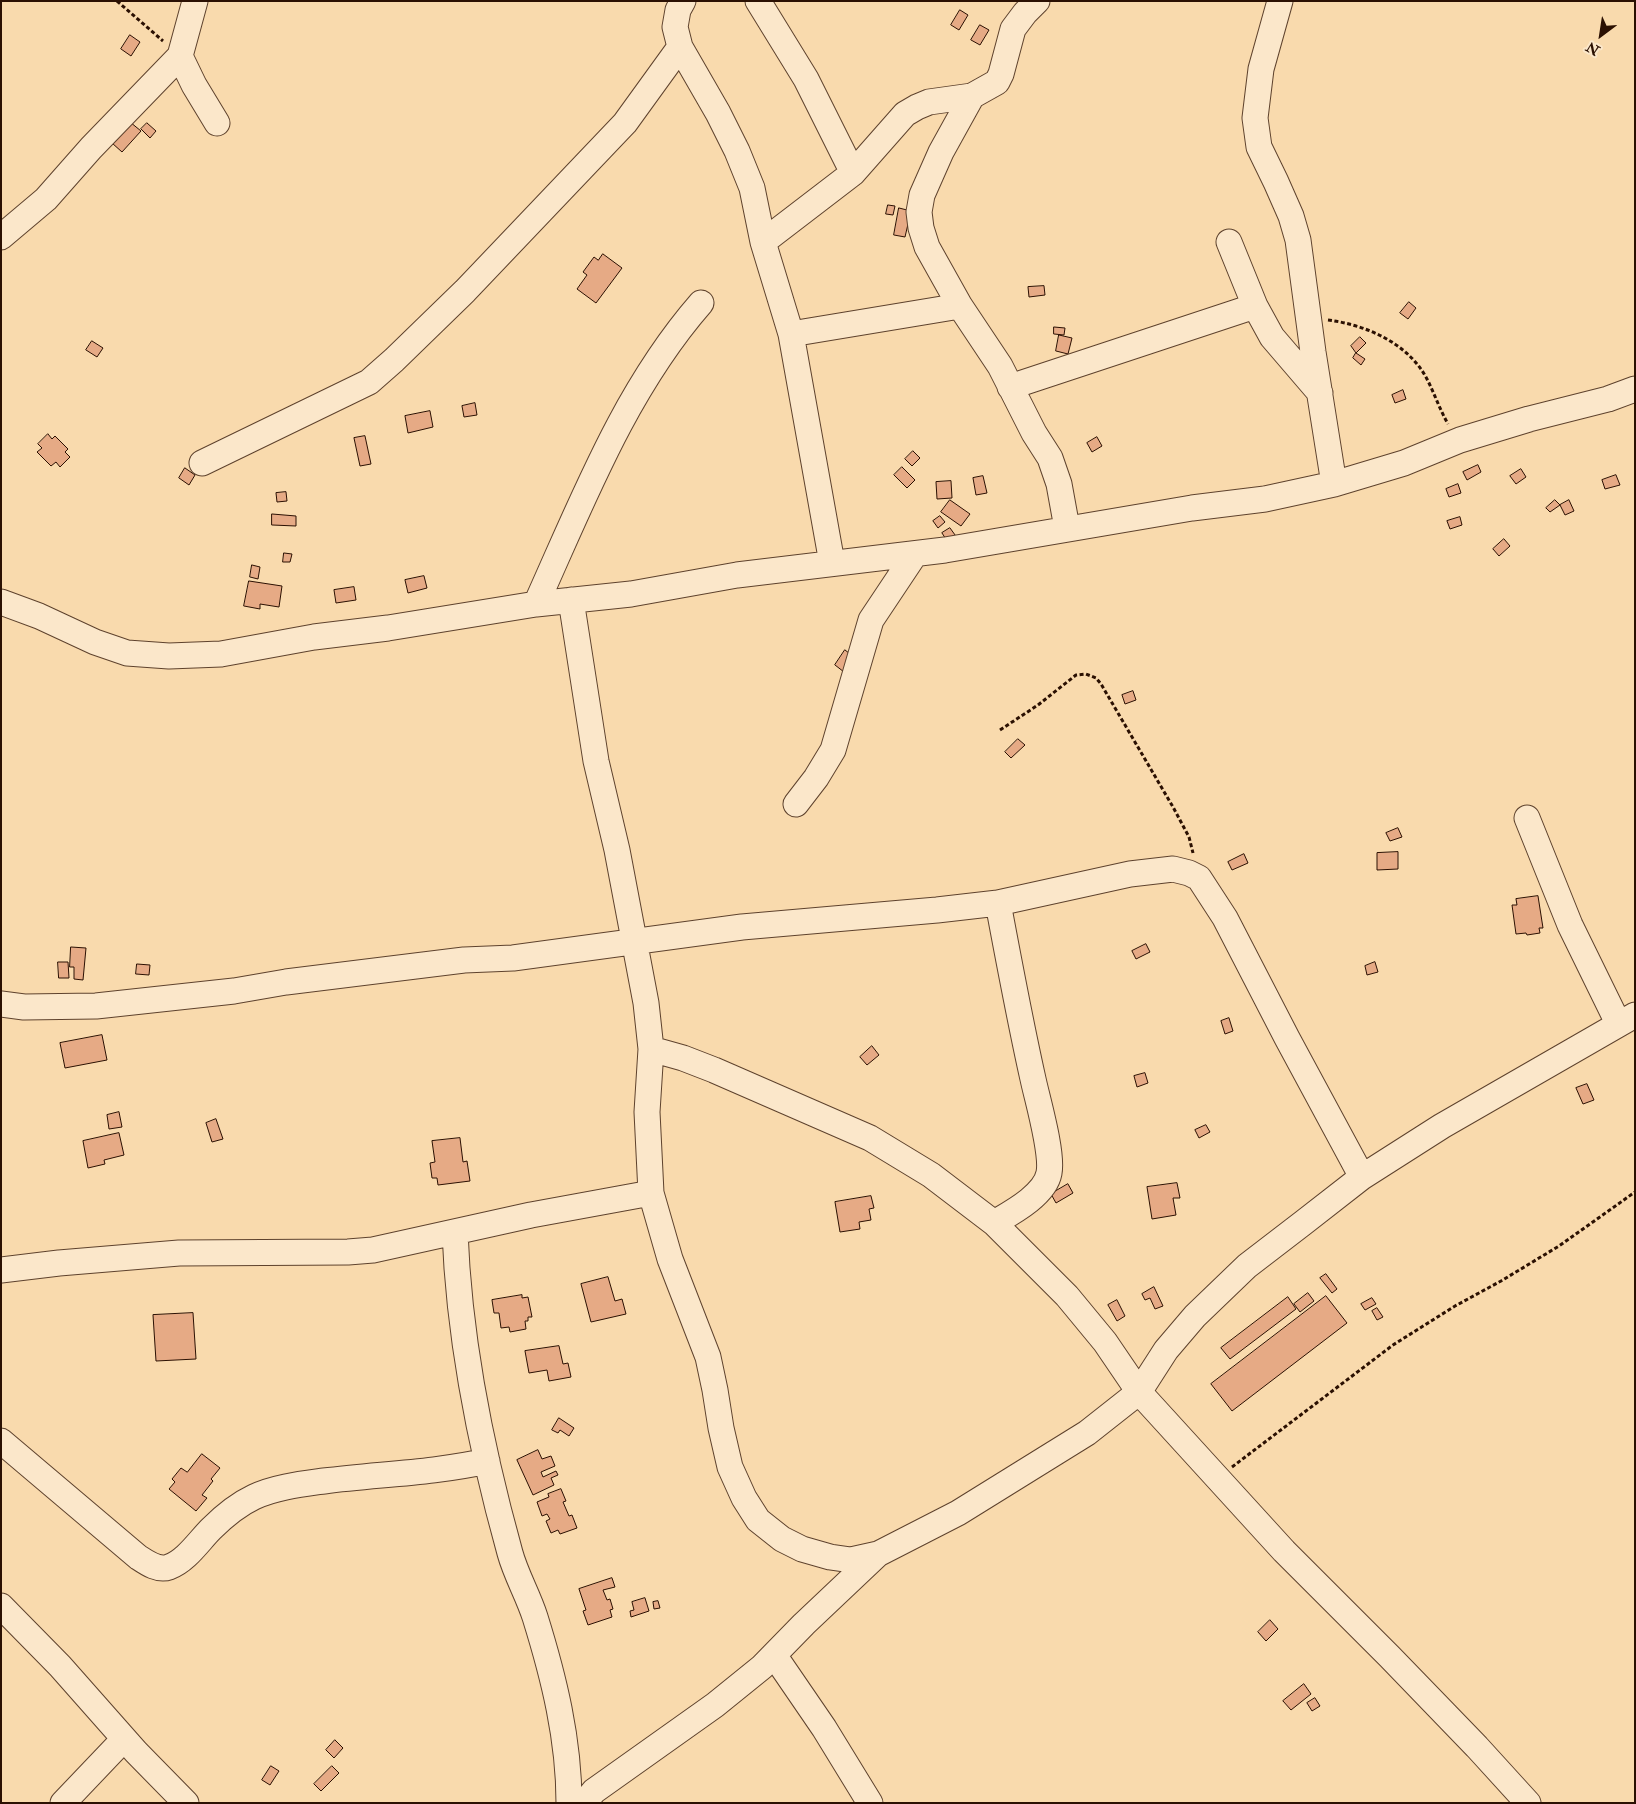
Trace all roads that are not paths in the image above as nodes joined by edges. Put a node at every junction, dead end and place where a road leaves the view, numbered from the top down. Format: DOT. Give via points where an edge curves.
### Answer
graph roads {
  1 [pos="195,1"];
  2 [pos="683,1"];
  3 [pos="758,1"];
  4 [pos="1037,1"];
  5 [pos="1280,1"];
  6 [pos="680,47"];
  7 [pos="180,56"];
  8 [pos="972,96"];
  9 [pos="216,123"];
  10 [pos="853,172"];
  11 [pos="1,238"];
  12 [pos="763,242"];
  13 [pos="1229,242"];
  14 [pos="701,303"];
  15 [pos="960,306"];
  16 [pos="1255,306"];
  17 [pos="791,334"];
  18 [pos="1010,387"];
  19 [pos="1635,389"];
  20 [pos="1320,392"];
  21 [pos="202,463"];
  22 [pos="1334,484"];
  23 [pos="1067,528"];
  24 [pos="915,554"];
  25 [pos="832,563"];
  26 [pos="571,600"];
  27 [pos="1,602"];
  28 [pos="536,604"];
  29 [pos="796,804"];
  30 [pos="1527,818"];
  31 [pos="998,903"];
  32 [pos="633,943"];
  33 [pos="1,1004"];
  34 [pos="1626,1019"];
  35 [pos="651,1049"];
  36 [pos="1362,1177"];
  37 [pos="651,1193"];
  38 [pos="994,1224"];
  39 [pos="455,1232"];
  40 [pos="1,1270"];
  41 [pos="1139,1392"];
  42 [pos="1,1440"];
  43 [pos="487,1461"];
  44 [pos="878,1554"];
  45 [pos="1,1606"];
  46 [pos="774,1654"];
  47 [pos="124,1739"];
  48 [pos="63,1803"];
  49 [pos="186,1803"];
  50 [pos="569,1803"];
  51 [pos="584,1803"];
  52 [pos="870,1803"];
  53 [pos="1528,1803"];
  1 -- 7 [label="street"];
  2 -- 6 [label="street" via="675,27"];
  3 -- 10 [label="street" via="806,79"];
  4 -- 8 [label="street" via="1013,29 997,82"];
  5 -- 20 [label="street" via="1261,70 1255,118 1259,147 1291,216 1298,240"];
  6 -- 12 [label="street" via="737,150 752,188"];
  6 -- 21 [label="street" via="626,123 465,291 369,382"];
  7 -- 9 [label="street"];
  7 -- 11 [label="street" via="46,199"];
  8 -- 10 [label="street" via="929,102 904,114"];
  8 -- 15 [label="street" via="929,178 919,212 927,248"];
  10 -- 12 [label="street"];
  12 -- 17 [label="street"];
  13 -- 16 [label="street"];
  14 -- 28 [label="street" via="679,327 631,402"];
  15 -- 17 [label="street"];
  15 -- 18 [label="street" via="1000,366"];
  16 -- 18 [label="street"];
  16 -- 20 [label="street" via="1272,336"];
  17 -- 25 [label="street"];
  18 -- 23 [label="street" via="1050,458 1059,484"];
  19 -- 22 [label="street" via="1460,440 1404,463"];
  20 -- 22 [label="street"];
  22 -- 23 [label="street" via="1255,500"];
  23 -- 24 [label="street"];
  24 -- 25 [label="street"];
  24 -- 29 [label="street" via="871,620 833,750"];
  25 -- 26 [label="street"];
  26 -- 28 [label="street"];
  26 -- 32 [label="street" via="596,761 617,850"];
  27 -- 28 [label="street" via="128,653 169,656 221,654"];
  30 -- 34 [label="street" via="1570,925"];
  31 -- 32 [label="street" via="742,926"];
  31 -- 36 [label="street" via="1130,874 1173,869 1199,878 1229,925"];
  31 -- 38 [label="street" via="1048,1152 1049,1174 1040,1190 1025,1204"];
  32 -- 33 [label="street" via="513,958 464,960 96,1006 24,1007"];
  32 -- 35 [label="street" via="646,1003"];
  34 -- 36 [label="street" via="1442,1126"];
  35 -- 37 [label="street" via="647,1112"];
  35 -- 38 [label="street" via="714,1070 870,1138 930,1176"];
  36 -- 41 [label="street" via="1247,1266 1195,1316 1166,1350"];
  37 -- 39 [label="street"];
  37 -- 44 [label="street" via="670,1260 708,1357 720,1428 730,1467 744,1498 758,1520 782,1540 802,1549 851,1560"];
  38 -- 41 [label="street" via="1067,1296 1105,1342"];
  39 -- 40 [label="street" via="373,1250 179,1254"];
  39 -- 43 [label="street" via="456,1270 468,1363"];
  41 -- 44 [label="street" via="1087,1433 1019,1476 958,1513"];
  41 -- 53 [label="street" via="1284,1551 1390,1656"];
  42 -- 43 [label="street" via="138,1557 158,1568 179,1561 230,1511 255,1496 313,1482 421,1472"];
  43 -- 50 [label="street" via="511,1556 535,1615 556,1689 564,1731"];
  44 -- 46 [label="street"];
  45 -- 47 [label="street" via="60,1666"];
  46 -- 51 [label="street" via="715,1705 602,1786"];
  46 -- 52 [label="street"];
  47 -- 48 [label="street"];
  47 -- 49 [label="street"];
}
